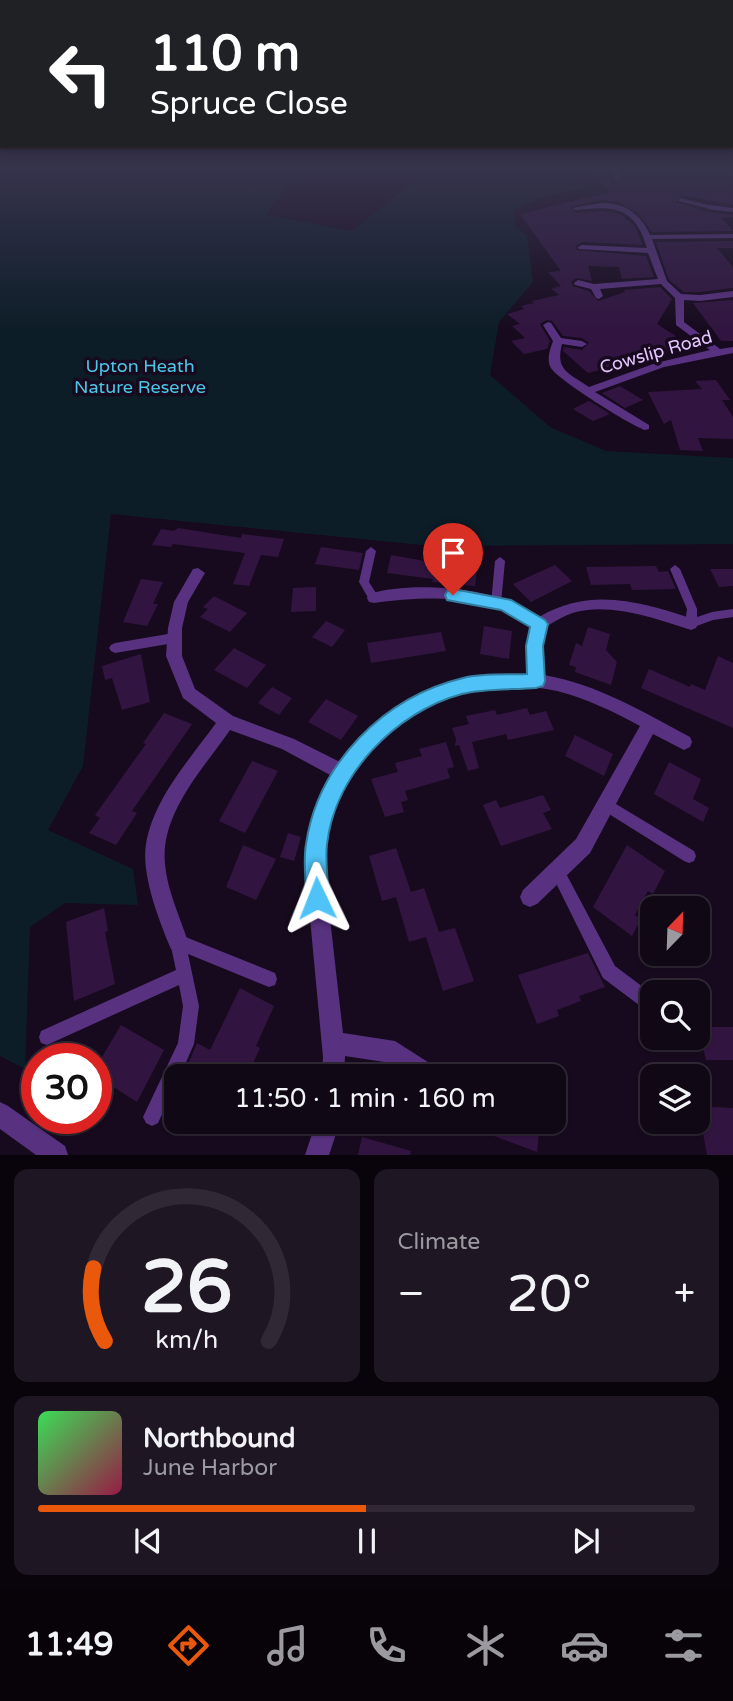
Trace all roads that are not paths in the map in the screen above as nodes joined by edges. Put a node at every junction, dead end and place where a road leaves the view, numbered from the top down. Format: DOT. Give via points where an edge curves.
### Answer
graph roads {
  1 [pos="642,224"];
  2 [pos="733,236"];
  3 [pos="649,237"];
  4 [pos="572,240"];
  5 [pos="651,251"];
  6 [pos="663,281"];
  7 [pos="578,283"];
  8 [pos="594,287"];
  9 [pos="733,294"];
  10 [pos="599,296"];
  11 [pos="679,297"];
  12 [pos="548,325"];
  13 [pos="558,341"];
  14 [pos="582,345"];
  15 [pos="733,350"];
  16 [pos="717,351"];
  17 [pos="590,390"];
  18 [pos="645,427"];
  19 [pos="371,551"];
  20 [pos="500,561"];
  21 [pos="675,569"];
  22 [pos="198,573"];
  23 [pos="374,598"];
  24 [pos="496,603"];
  25 [pos="733,613"];
  26 [pos="539,624"];
  27 [pos="691,624"];
  28 [pos="174,638"];
  29 [pos="115,648"];
  30 [pos="536,681"];
  31 [pos="227,721"];
  32 [pos="650,724"];
  33 [pos="684,742"];
  34 [pos="342,772"];
  35 [pos="606,804"];
  36 [pos="689,856"];
  37 [pos="557,871"];
  38 [pos="530,897"];
  39 [pos="178,942"];
  40 [pos="184,974"];
  41 [pos="269,979"];
  42 [pos="640,995"];
  43 [pos="47,1037"];
  44 [pos="333,1043"];
  45 [pos="332,1064"];
  46 [pos="412,1064"];
  47 [pos="0,1114"];
  48 [pos="152,1116"];
  49 [pos="324,1134"];
  50 [pos="56,1155"];
  51 [pos="317,1155"];
  1 -- 3 [label="street"];
  2 -- 3 [label="street"];
  3 -- 5 [label="street"];
  4 -- 5 [label="street" via="581,249"];
  5 -- 6 [label="street"];
  6 -- 8 [label="street"];
  6 -- 11 [label="street"];
  7 -- 8 [label="street"];
  8 -- 10 [label="street"];
  9 -- 11 [label="street"];
  11 -- 16 [label="street" via="679,323"];
  12 -- 13 [label="street, Cowslip Road"];
  13 -- 14 [label="street, Cowslip Road"];
  13 -- 17 [label="street, Cowslip Road" via="553,359 557,369"];
  15 -- 16 [label="street, Cowslip Road"];
  16 -- 17 [label="street, Cowslip Road" via="619,377"];
  17 -- 18 [label="street, Cowslip Road"];
  19 -- 23 [label="lane" via="364,582"];
  20 -- 24 [label="lane"];
  21 -- 27 [label="lane" via="692,609"];
  22 -- 28 [label="street" via="181,601"];
  23 -- 24 [label="street" via="407,593"];
  24 -- 26 [label="street"];
  25 -- 27 [label="lane"];
  26 -- 27 [label="street" via="582,604 650,611"];
  26 -- 30 [label="street" via="534,646"];
  28 -- 29 [label="lane"];
  28 -- 31 [label="street" via="174,656 189,693"];
  30 -- 32 [label="street" via="582,691"];
  30 -- 34 [label="street" via="465,685 425,698 367,741"];
  31 -- 34 [label="street" via="288,744"];
  31 -- 39 [label="street" via="159,827 155,862"];
  32 -- 33 [label="street"];
  32 -- 35 [label="street"];
  34 -- 44 [label="street" via="326,806 316,845 317,898"];
  35 -- 36 [label="lane"];
  35 -- 37 [label="street" via="583,846"];
  37 -- 38 [label="street"];
  37 -- 42 [label="lane" via="608,972"];
  39 -- 40 [label="lane"];
  39 -- 41 [label="lane"];
  40 -- 43 [label="lane"];
  40 -- 48 [label="lane" via="191,1006 186,1044"];
  44 -- 45 [label="street"];
  44 -- 46 [label="street" via="395,1052"];
  47 -- 50 [label="street"];
  49 -- 51 [label="street"];
}
